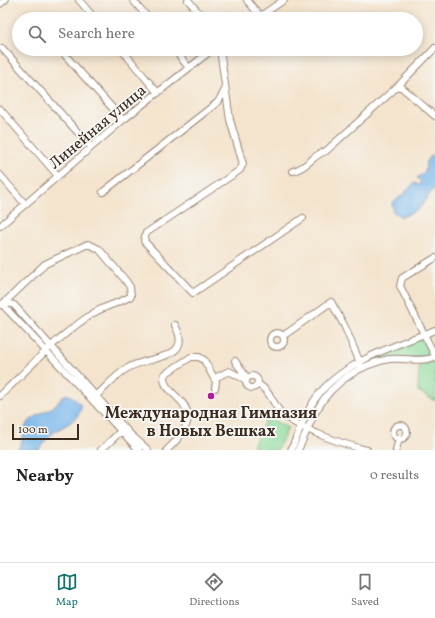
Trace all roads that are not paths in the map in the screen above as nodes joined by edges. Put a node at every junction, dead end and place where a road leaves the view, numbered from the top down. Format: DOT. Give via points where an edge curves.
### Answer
graph roads {
  1 [pos="5,0"];
  2 [pos="79,0"];
  3 [pos="133,0"];
  4 [pos="188,0"];
  5 [pos="247,0"];
  6 [pos="284,0"];
  7 [pos="0,4"];
  8 [pos="89,12"];
  9 [pos="143,12"];
  10 [pos="198,12"];
  11 [pos="254,12"];
  12 [pos="267,12"];
  13 [pos="2,48"];
  14 [pos="435,48"];
  15 [pos="65,56"];
  16 [pos="127,56"];
  17 [pos="180,56"];
  18 [pos="204,56"];
  19 [pos="221,56"];
  20 [pos="189,68"];
  21 [pos="399,85"];
  22 [pos="225,90"];
  23 [pos="158,93"];
  24 [pos="0,109"];
  25 [pos="435,116"];
  26 [pos="123,120"];
  27 [pos="91,147"];
  28 [pos="293,170"];
  29 [pos="0,175"];
  30 [pos="58,176"];
  31 [pos="103,192"];
  32 [pos="25,204"];
  33 [pos="303,218"];
  34 [pos="0,226"];
  35 [pos="435,258"];
  36 [pos="2,304"];
  37 [pos="175,326"];
  38 [pos="435,330"];
  39 [pos="424,334"];
  40 [pos="283,336"];
  41 [pos="52,347"];
  42 [pos="46,352"];
  43 [pos="435,357"];
  44 [pos="234,360"];
  45 [pos="361,365"];
  46 [pos="215,378"];
  47 [pos="247,379"];
  48 [pos="214,388"];
  49 [pos="0,396"];
  50 [pos="96,396"];
  51 [pos="305,427"];
  52 [pos="120,432"];
  53 [pos="399,439"];
  54 [pos="101,450"];
  55 [pos="138,450"];
  56 [pos="148,450"];
  57 [pos="167,450"];
  58 [pos="291,450"];
  59 [pos="298,450"];
  60 [pos="367,450"];
  61 [pos="396,450"];
  1 -- 7 [label="street"];
  2 -- 8 [label="street"];
  3 -- 9 [label="street"];
  4 -- 10 [label="street"];
  5 -- 11 [label="street"];
  6 -- 12 [label="street"];
  13 -- 27 [label="street"];
  14 -- 21 [label="street"];
  15 -- 26 [label="street"];
  16 -- 23 [label="street"];
  17 -- 20 [label="street"];
  18 -- 20 [label="street, Линейная улица"];
  19 -- 22 [label="street"];
  20 -- 23 [label="street, Линейная улица"];
  21 -- 25 [label="street"];
  21 -- 28 [label="street" via="326,151 319,153 303,168"];
  22 -- 31 [label="street" via="218,102"];
  22 -- 33 [label="street" via="230,120 243,164 240,170 146,233 144,241 193,293"];
  23 -- 26 [label="street, Линейная улица"];
  24 -- 30 [label="street"];
  26 -- 27 [label="street, Линейная улица"];
  27 -- 30 [label="street, Линейная улица"];
  29 -- 32 [label="street"];
  30 -- 32 [label="street, Линейная улица"];
  32 -- 34 [label="street, Линейная улица"];
  35 -- 39 [label="street" via="402,278 400,282"];
  36 -- 41 [label="street" via="14,305"];
  36 -- 41 [label="street" via="45,264 88,244 99,249 130,287 131,296 93,313"];
  36 -- 42 [label="street"];
  37 -- 50 [label="street" via="180,336 180,344 175,352 126,368"];
  38 -- 39 [label="street"];
  39 -- 43 [label="street"];
  39 -- 45 [label="street"];
  40 -- 45 [label="street" via="331,302"];
  41 -- 42 [label="street"];
  41 -- 50 [label="street"];
  42 -- 49 [label="street"];
  42 -- 52 [label="street"];
  43 -- 45 [label="street" via="420,360 389,359"];
  44 -- 47 [label="street"];
  45 -- 51 [label="street" via="328,394"];
  46 -- 47 [label="street" via="229,370"];
  46 -- 48 [label="street" via="217,384"];
  46 -- 57 [label="street" via="204,360 196,356 165,374 165,383 184,405 188,416 184,431"];
  47 -- 51 [label="street" via="252,376 256,378 257,384 265,389 282,414"];
  50 -- 56 [label="street"];
  51 -- 58 [label="street"];
  51 -- 59 [label="street"];
  51 -- 60 [label="street" via="338,442"];
  52 -- 54 [label="street"];
  52 -- 55 [label="street"];
  53 -- 61 [label="street"];
}
